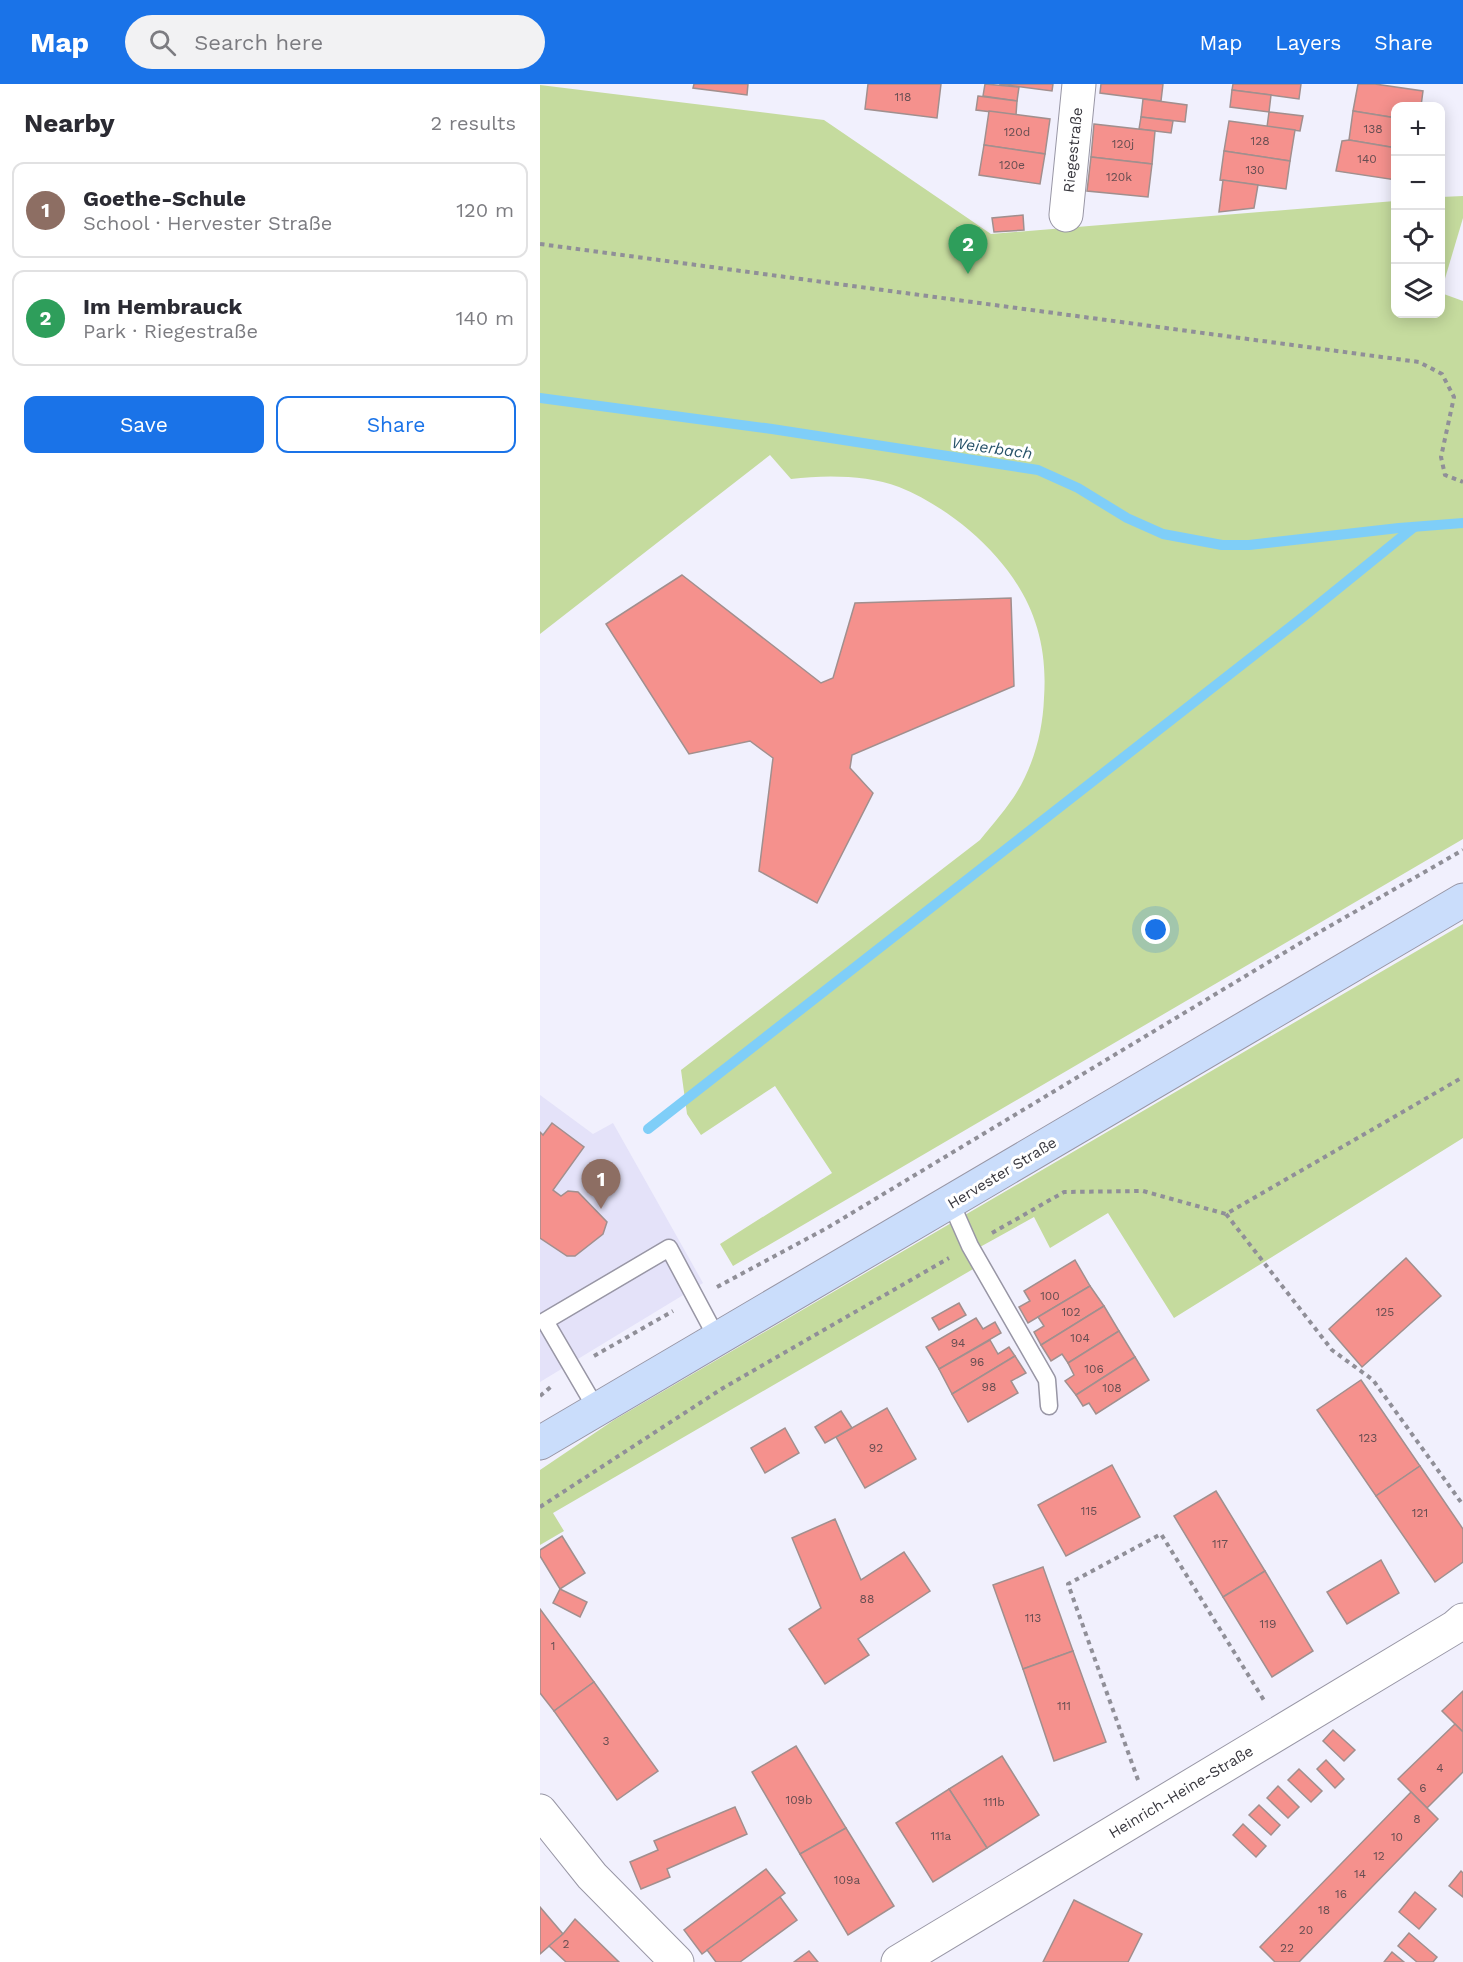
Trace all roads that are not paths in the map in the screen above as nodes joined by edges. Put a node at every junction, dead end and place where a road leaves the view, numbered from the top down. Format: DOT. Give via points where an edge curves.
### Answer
graph roads {
  1 [pos="1079,84"];
  2 [pos="1066,215"];
  3 [pos="1463,900"];
  4 [pos="951,1203"];
  5 [pos="718,1340"];
  6 [pos="1049,1406"];
  7 [pos="597,1410"];
  8 [pos="540,1443"];
  9 [pos="1460,1627"];
  10 [pos="540,1811"];
  11 [pos="677,1962"];
  12 [pos="898,1962"];
  1 -- 2 [label="street, Riegestraße"];
  3 -- 4 [label="main road, Hervester Straße"];
  4 -- 5 [label="main road, Hervester Straße"];
  4 -- 6 [label="lane" via="970,1246 1047,1380"];
  5 -- 7 [label="main road, Hervester Straße"];
  5 -- 7 [label="lane" via="669,1248 545,1321"];
  7 -- 8 [label="main road, Hervester Straße"];
  9 -- 12 [label="street, Heinrich-Heine-Straße"];
  10 -- 11 [label="street" via="592,1876"];
}
